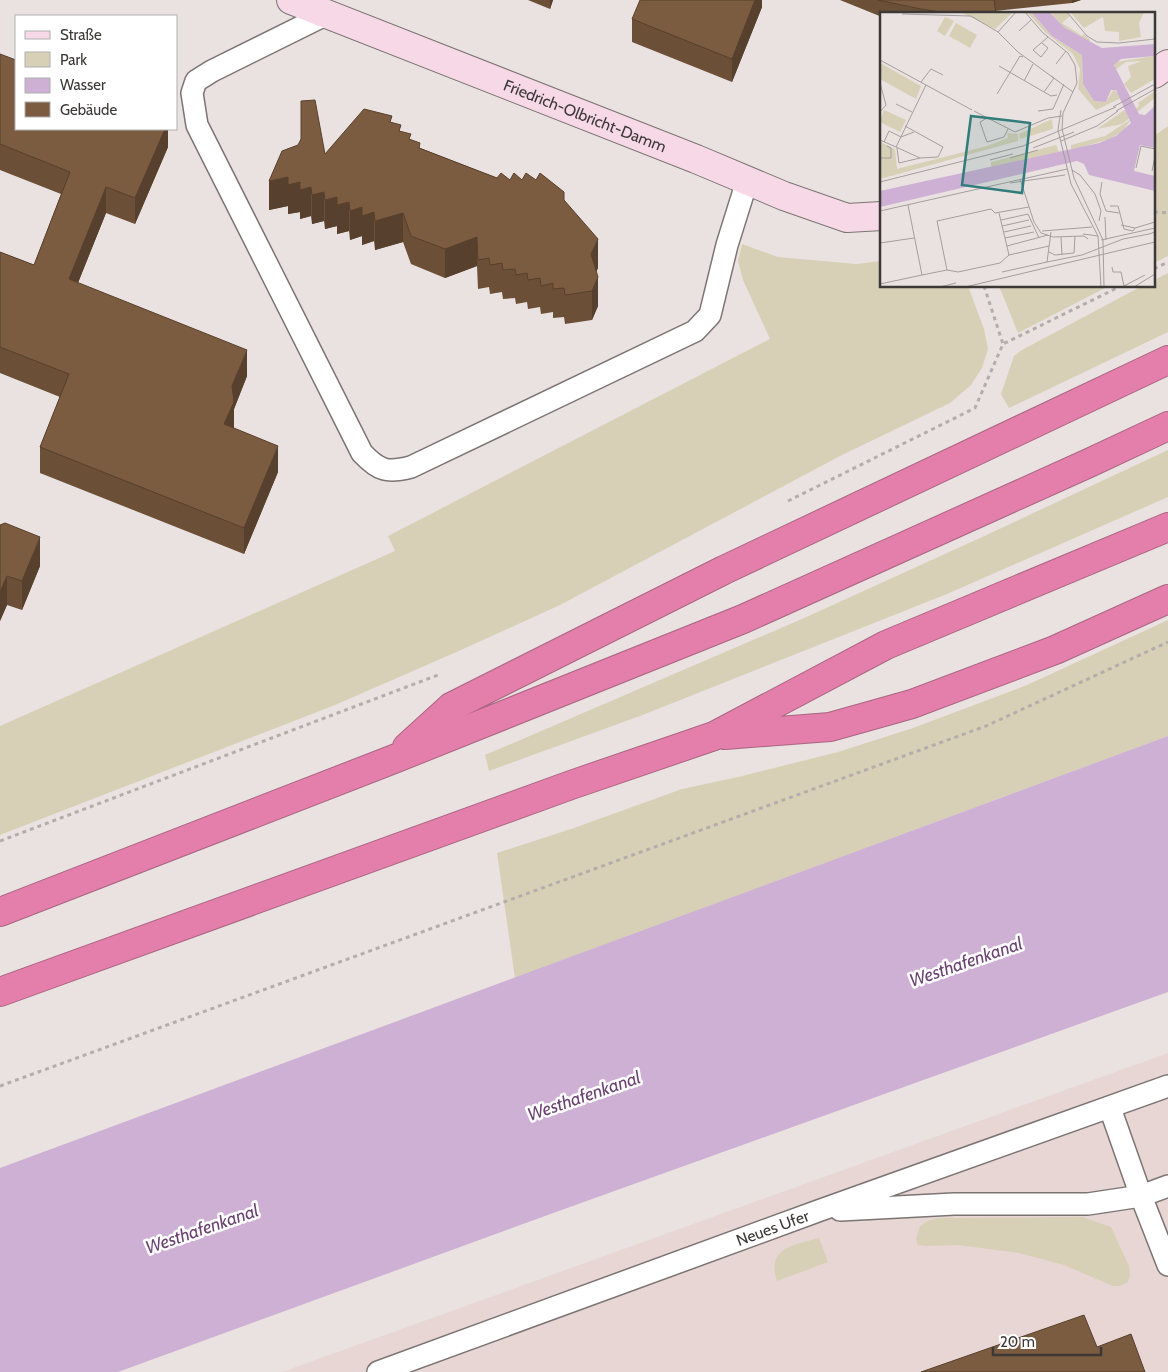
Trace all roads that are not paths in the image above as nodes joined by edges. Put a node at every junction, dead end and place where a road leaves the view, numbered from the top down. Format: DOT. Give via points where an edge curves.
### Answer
graph roads {
  1 [pos="291,0"];
  2 [pos="327,14"];
  3 [pos="1168,64"];
  4 [pos="1156,73"];
  5 [pos="747,180"];
  6 [pos="880,216"];
  7 [pos="1168,360"];
  8 [pos="1168,426"];
  9 [pos="1168,527"];
  10 [pos="1168,599"];
  11 [pos="714,736"];
  12 [pos="394,759"];
  13 [pos="0,912"];
  14 [pos="0,992"];
  15 [pos="1168,1086"];
  16 [pos="1110,1108"];
  17 [pos="1168,1186"];
  18 [pos="1141,1196"];
  19 [pos="818,1211"];
  20 [pos="1168,1265"];
  21 [pos="378,1372"];
  1 -- 2 [label="street, Friedrich-Olbricht-Damm"];
  2 -- 5 [label="street, Friedrich-Olbricht-Damm"];
  2 -- 5 [label="lane" via="212,71 196,81 192,93 196,125 362,453 379,468 400,470 411,467 695,331 710,315"];
  3 -- 4 [label="street"];
  5 -- 6 [label="street, Friedrich-Olbricht-Damm" via="846,218"];
  7 -- 12 [label="highway" via="724,570 451,707"];
  8 -- 12 [label="highway" via="743,619"];
  9 -- 11 [label="highway" via="886,645"];
  10 -- 11 [label="highway" via="1055,650 912,704 830,727"];
  11 -- 14 [label="highway"];
  12 -- 13 [label="highway"];
  15 -- 16 [label="lane, Neues Ufer"];
  16 -- 18 [label="lane"];
  16 -- 19 [label="lane, Neues Ufer"];
  17 -- 18 [label="lane"];
  18 -- 19 [label="lane" via="1088,1204 954,1204"];
  18 -- 20 [label="lane"];
  19 -- 21 [label="lane, Neues Ufer"];
}
